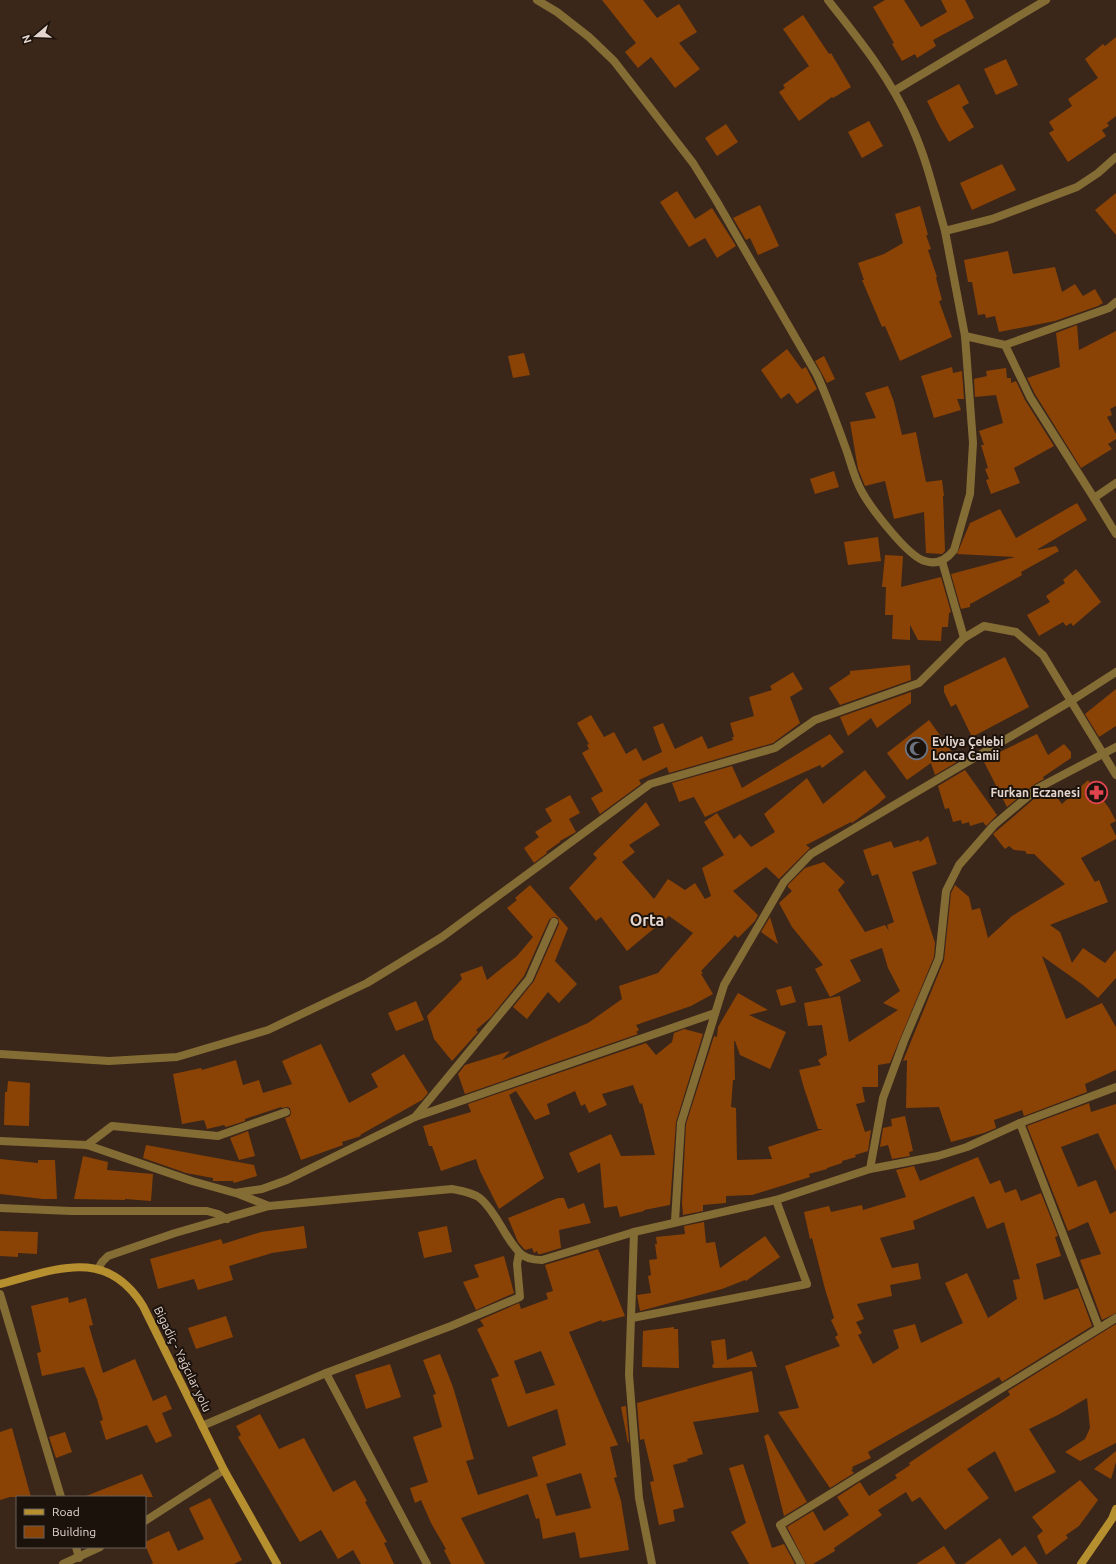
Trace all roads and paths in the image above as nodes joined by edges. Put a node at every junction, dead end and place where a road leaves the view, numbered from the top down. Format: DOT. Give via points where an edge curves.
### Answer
graph roads {
  1 [pos="537,0"];
  2 [pos="828,0"];
  3 [pos="1046,0"];
  4 [pos="894,91"];
  5 [pos="1116,157"];
  6 [pos="945,231"];
  7 [pos="1116,302"];
  8 [pos="965,336"];
  9 [pos="1005,345"];
  10 [pos="1116,483"];
  11 [pos="1094,498"];
  12 [pos="1116,534"];
  13 [pos="942,561"];
  14 [pos="964,638"];
  15 [pos="1116,672"];
  16 [pos="1071,701"];
  17 [pos="1116,747"];
  18 [pos="1103,754"];
  19 [pos="1116,775"];
  20 [pos="554,922"];
  21 [pos="715,1013"];
  22 [pos="0,1054"];
  23 [pos="1116,1087"];
  24 [pos="286,1112"];
  25 [pos="414,1118"];
  26 [pos="1020,1123"];
  27 [pos="0,1141"];
  28 [pos="87,1145"];
  29 [pos="870,1169"];
  30 [pos="235,1193"];
  31 [pos="776,1200"];
  32 [pos="269,1206"];
  33 [pos="0,1208"];
  34 [pos="227,1219"];
  35 [pos="675,1221"];
  36 [pos="634,1232"];
  37 [pos="519,1253"];
  38 [pos="98,1269"];
  39 [pos="0,1284"];
  40 [pos="0,1294"];
  41 [pos="632,1318"];
  42 [pos="1116,1318"];
  43 [pos="1098,1328"];
  44 [pos="326,1373"];
  45 [pos="202,1426"];
  46 [pos="224,1470"];
  47 [pos="61,1496"];
  48 [pos="1116,1509"];
  49 [pos="146,1520"];
  50 [pos="76,1548"];
  51 [pos="98,1548"];
  52 [pos="79,1558"];
  53 [pos="63,1564"];
  54 [pos="277,1564"];
  55 [pos="427,1564"];
  56 [pos="652,1564"];
  57 [pos="801,1564"];
  58 [pos="1081,1564"];
  1 -- 13 [label="street" via="589,37 614,61 692,163 817,375 853,472 872,508 917,558 933,563"];
  2 -- 4 [label="street" via="856,34"];
  3 -- 4 [label="street"];
  4 -- 6 [label="street" via="912,126"];
  5 -- 6 [label="street" via="1077,187 992,219"];
  6 -- 8 [label="street"];
  7 -- 9 [label="street" via="1109,308"];
  8 -- 9 [label="street"];
  8 -- 13 [label="street" via="973,443 970,494 954,550"];
  9 -- 11 [label="street" via="1030,397"];
  10 -- 11 [label="street"];
  11 -- 12 [label="street"];
  13 -- 14 [label="street"];
  14 -- 16 [label="street" via="984,626 1016,632 1043,655"];
  14 -- 22 [label="street" via="919,683 815,720 774,748 650,784 442,937 367,983 268,1030 177,1057 109,1061"];
  15 -- 16 [label="street"];
  16 -- 18 [label="street"];
  16 -- 21 [label="street" via="811,854 784,882 724,985"];
  17 -- 18 [label="street"];
  18 -- 19 [label="street"];
  18 -- 29 [label="street" via="1038,788 994,825 959,865 946,891 939,958 883,1098"];
  20 -- 25 [label="street" via="529,979"];
  21 -- 25 [label="street"];
  21 -- 35 [label="street" via="681,1123"];
  23 -- 26 [label="street"];
  24 -- 28 [label="street" via="218,1136 112,1126"];
  25 -- 30 [label="street" via="288,1180 262,1189"];
  26 -- 29 [label="street" via="967,1147 938,1156"];
  26 -- 43 [label="street"];
  27 -- 28 [label="street"];
  28 -- 30 [label="street"];
  29 -- 31 [label="street"];
  30 -- 32 [label="street"];
  31 -- 35 [label="street"];
  31 -- 41 [label="street" via="807,1284"];
  32 -- 34 [label="street"];
  32 -- 37 [label="street" via="452,1189 481,1198"];
  33 -- 34 [label="street" via="207,1211"];
  34 -- 38 [label="street" via="175,1233 108,1256"];
  35 -- 36 [label="street"];
  36 -- 37 [label="street" via="542,1260 527,1258"];
  36 -- 41 [label="street"];
  37 -- 44 [label="street" via="517,1264 520,1297"];
  38 -- 39 [label="main road, Bigadiç - Yağcılar yolu" via="72,1267"];
  38 -- 45 [label="main road, Bigadiç - Yağcılar yolu" via="125,1283 136,1294"];
  40 -- 47 [label="street"];
  41 -- 56 [label="street" via="629,1375 639,1498"];
  42 -- 43 [label="street"];
  43 -- 57 [label="street" via="780,1525"];
  44 -- 45 [label="street"];
  44 -- 55 [label="street"];
  45 -- 46 [label="main road, Bigadiç - Yağcılar yolu"];
  46 -- 49 [label="street"];
  46 -- 54 [label="main road, Bigadiç - Yağcılar yolu"];
  48 -- 58 [label="main road"];
  50 -- 52 [label="street"];
  51 -- 52 [label="street"];
  52 -- 53 [label="street"];
}
